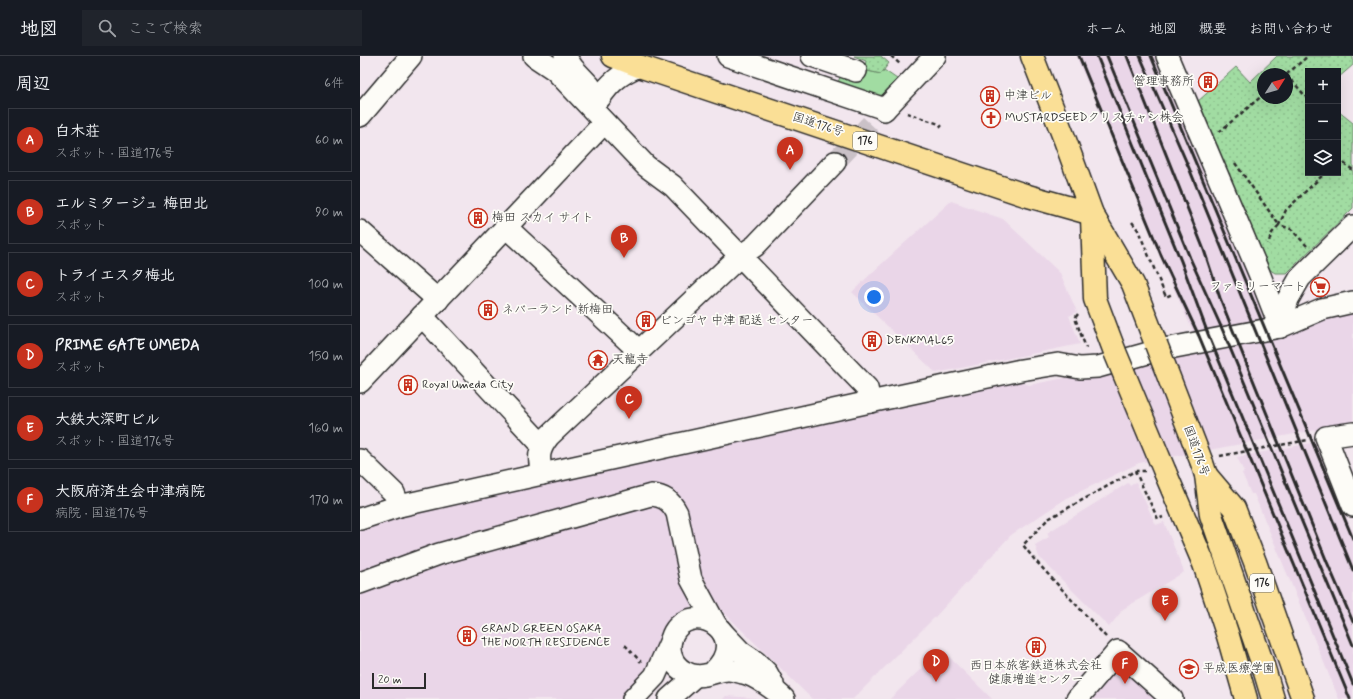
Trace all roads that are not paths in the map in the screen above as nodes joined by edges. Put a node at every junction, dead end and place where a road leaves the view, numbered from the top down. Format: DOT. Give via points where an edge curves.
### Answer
graph roads {
  1 [pos="411,56"];
  2 [pos="534,56"];
  3 [pos="565,56"];
  4 [pos="613,56"];
  5 [pos="728,56"];
  6 [pos="812,56"];
  7 [pos="935,56"];
  8 [pos="1032,56"];
  9 [pos="1167,56"];
  10 [pos="639,66"];
  11 [pos="856,71"];
  12 [pos="600,98"];
  13 [pos="360,116"];
  14 [pos="604,122"];
  15 [pos="835,162"];
  16 [pos="673,186"];
  17 [pos="1092,214"];
  18 [pos="1353,226"];
  19 [pos="506,227"];
  20 [pos="360,231"];
  21 [pos="740,256"];
  22 [pos="438,300"];
  23 [pos="1353,302"];
  24 [pos="422,316"];
  25 [pos="1280,327"];
  26 [pos="639,351"];
  27 [pos="360,382"];
  28 [pos="870,402"];
  29 [pos="1353,433"];
  30 [pos="542,445"];
  31 [pos="360,460"];
  32 [pos="1208,465"];
  33 [pos="542,474"];
  34 [pos="399,506"];
  35 [pos="1353,506"];
  36 [pos="360,519"];
  37 [pos="691,578"];
  38 [pos="360,583"];
  39 [pos="720,629"];
  40 [pos="674,634"];
  41 [pos="705,674"];
  42 [pos="782,696"];
  43 [pos="633,699"];
  44 [pos="669,699"];
  45 [pos="1077,699"];
  46 [pos="1172,699"];
  47 [pos="1246,699"];
  48 [pos="1272,699"];
  49 [pos="1303,699"];
  1 -- 13 [label="street"];
  2 -- 14 [label="street" via="555,70"];
  3 -- 12 [label="street"];
  4 -- 10 [label="highway, 国道176号 / 176"];
  5 -- 7 [label="street" via="890,110"];
  6 -- 11 [label="street"];
  8 -- 17 [label="highway, 国道176号 / 176"];
  9 -- 25 [label="street"];
  10 -- 12 [label="street" via="615,80"];
  10 -- 17 [label="highway, 国道176号 / 176" via="1028,196"];
  12 -- 16 [label="street" via="656,158"];
  14 -- 16 [label="street" via="646,166"];
  14 -- 19 [label="street"];
  15 -- 21 [label="street" via="755,246"];
  16 -- 21 [label="street"];
  17 -- 32 [label="highway, 国道176号 / 176, bridge" via="1133,284"];
  17 -- 47 [label="highway, 国道176号 / 176, bridge" via="1096,299 1157,471 1204,564"];
  18 -- 25 [label="street" via="1300,278 1288,299"];
  19 -- 22 [label="street"];
  19 -- 26 [label="street"];
  20 -- 22 [label="street"];
  21 -- 26 [label="street"];
  21 -- 28 [label="street" via="867,388"];
  22 -- 24 [label="street"];
  23 -- 25 [label="street" via="1322,309"];
  24 -- 27 [label="street"];
  24 -- 30 [label="street"];
  25 -- 28 [label="street" via="1091,361 1080,368 1058,364"];
  26 -- 30 [label="street"];
  28 -- 33 [label="street" via="733,424"];
  29 -- 35 [label="street" via="1326,437"];
  30 -- 33 [label="street" via="539,462"];
  31 -- 34 [label="street" via="394,493"];
  32 -- 48 [label="highway, 国道176号 / 176" via="1211,515 1262,662"];
  32 -- 49 [label="highway, 176" via="1234,508"];
  33 -- 34 [label="street"];
  34 -- 36 [label="street"];
  37 -- 38 [label="street" via="677,513 668,500 651,495 439,554"];
  37 -- 39 [label="street"];
  37 -- 40 [label="street" via="690,596"];
  39 -- 40 [label="street" via="706,620 695,619 685,622"];
  39 -- 41 [label="street" via="727,643 726,654 722,664"];
  39 -- 42 [label="street" via="741,652 767,673"];
  40 -- 41 [label="street" via="670,649 677,667 685,673"];
  40 -- 43 [label="street" via="655,676"];
  41 -- 42 [label="street" via="729,670 746,673"];
  41 -- 44 [label="street"];
  45 -- 46 [label="street" via="1118,651"];
}
